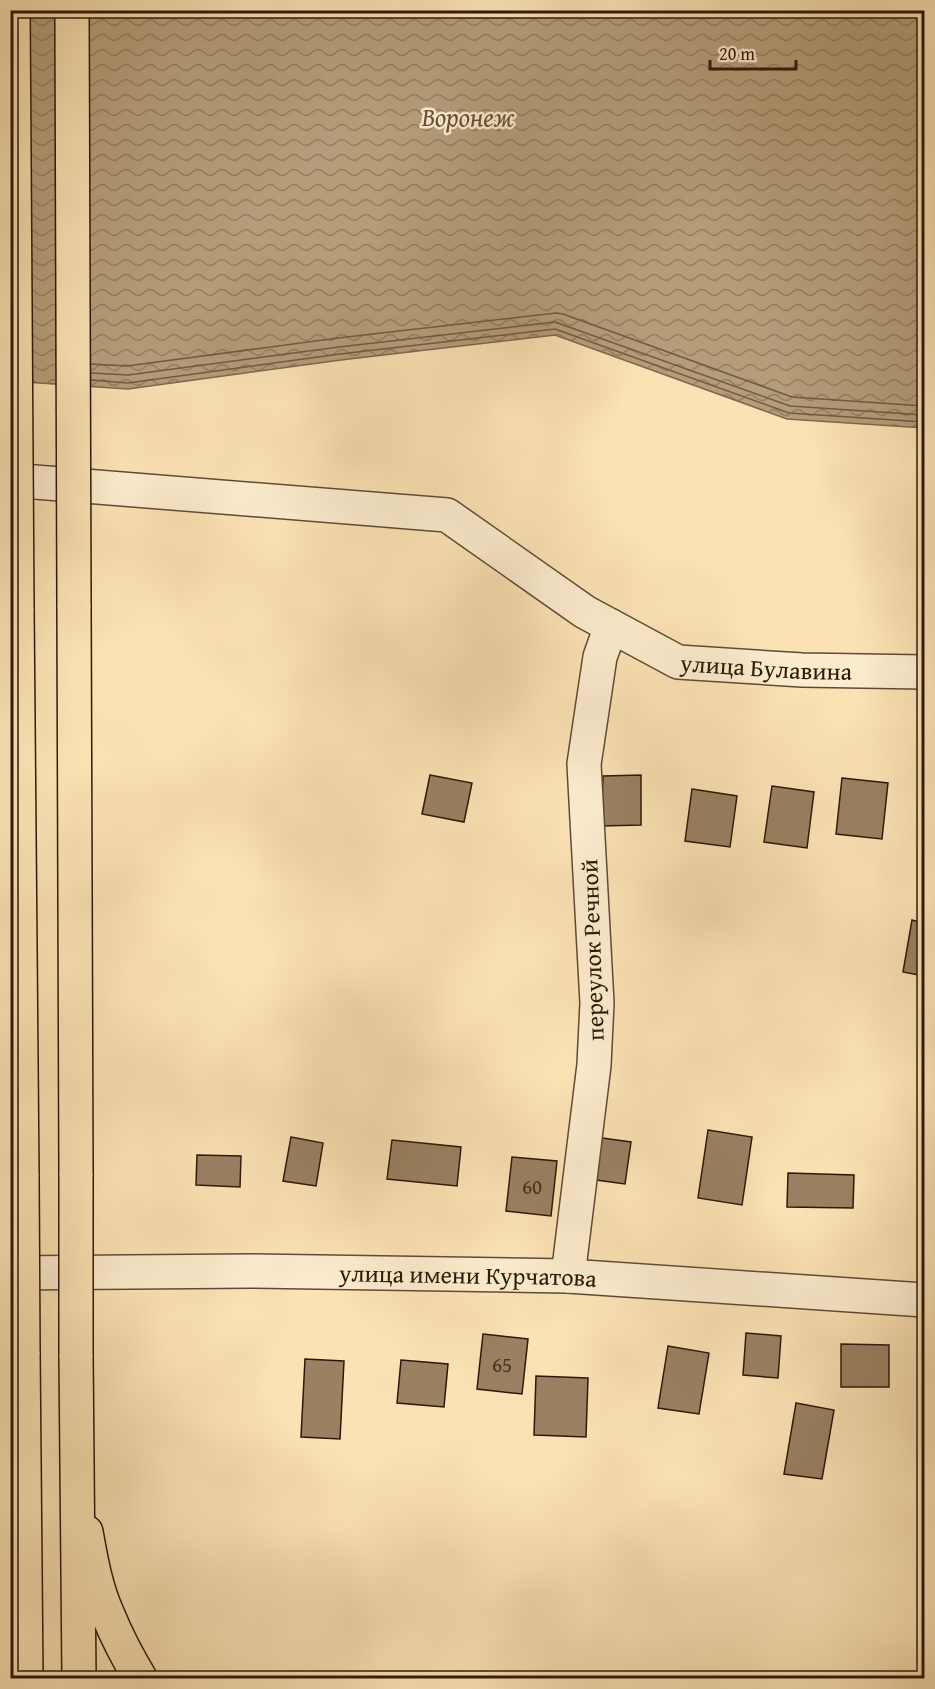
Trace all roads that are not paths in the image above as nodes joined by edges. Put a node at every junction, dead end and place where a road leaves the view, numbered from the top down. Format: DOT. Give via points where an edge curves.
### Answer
graph roads {
  1 [pos="13,10"];
  2 [pos="72,10"];
  3 [pos="10,480"];
  4 [pos="598,619"];
  5 [pos="924,672"];
  6 [pos="10,1272"];
  7 [pos="568,1276"];
  8 [pos="924,1300"];
  9 [pos="77,1446"];
  10 [pos="26,1678"];
  11 [pos="79,1678"];
  12 [pos="140,1678"];
  1 -- 10 [label="main road, bridge"];
  2 -- 9 [label="main road, bridge"];
  3 -- 4 [label="street, улица Булавина" via="447,515"];
  4 -- 5 [label="street, улица Булавина" via="678,662"];
  4 -- 7 [label="street, переулок Речной" via="600,657 584,764 597,1003 594,1065"];
  6 -- 7 [label="street, улица имени Курчатова"];
  7 -- 8 [label="street, улица имени Курчатова"];
  9 -- 11 [label="main road"];
  9 -- 12 [label="main road" via="95,1578 107,1613"];
}
